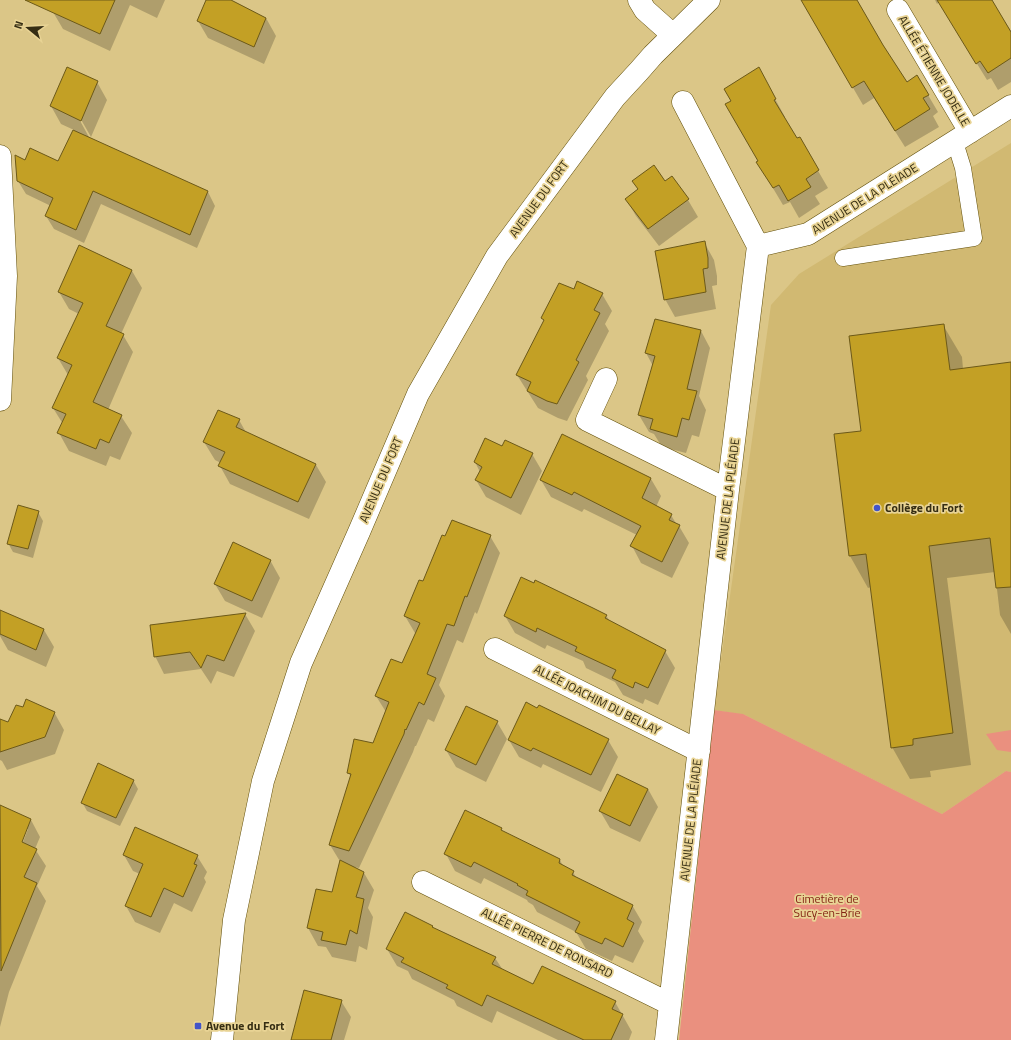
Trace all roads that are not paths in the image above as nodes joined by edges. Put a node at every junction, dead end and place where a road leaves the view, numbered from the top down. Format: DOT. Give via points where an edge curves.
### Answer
graph roads {
  1 [pos="639,0"];
  2 [pos="709,0"];
  3 [pos="898,10"];
  4 [pos="673,35"];
  5 [pos="683,102"];
  6 [pos="1011,106"];
  7 [pos="962,137"];
  8 [pos="0,156"];
  9 [pos="758,246"];
  10 [pos="842,258"];
  11 [pos="606,379"];
  12 [pos="0,400"];
  13 [pos="728,490"];
  14 [pos="495,649"];
  15 [pos="699,751"];
  16 [pos="423,882"];
  17 [pos="670,1004"];
  18 [pos="222,1040"];
  19 [pos="666,1040"];
  1 -- 4 [label="street" via="644,10"];
  2 -- 4 [label="street, AVENUE DU FORT"];
  3 -- 7 [label="street, ALLÉE ÉTIENNE JODELLE"];
  4 -- 18 [label="street, AVENUE DU FORT" via="615,97 497,256 418,394 301,663 263,781 234,920"];
  5 -- 9 [label="street"];
  6 -- 7 [label="street, AVENUE DE LA PLÉIADE"];
  7 -- 9 [label="street, AVENUE DE LA PLÉIADE" via="808,234"];
  7 -- 10 [label="lane" via="963,168 974,238"];
  8 -- 12 [label="street" via="6,276"];
  9 -- 13 [label="street, AVENUE DE LA PLÉIADE"];
  11 -- 13 [label="street" via="587,420"];
  13 -- 15 [label="street, AVENUE DE LA PLÉIADE"];
  14 -- 15 [label="street, ALLÉE JOACHIM DU BELLAY"];
  15 -- 17 [label="street, AVENUE DE LA PLÉIADE"];
  16 -- 17 [label="street, ALLÉE PIERRE DE RONSARD"];
  17 -- 19 [label="street, AVENUE DE LA PLÉIADE"];
}
